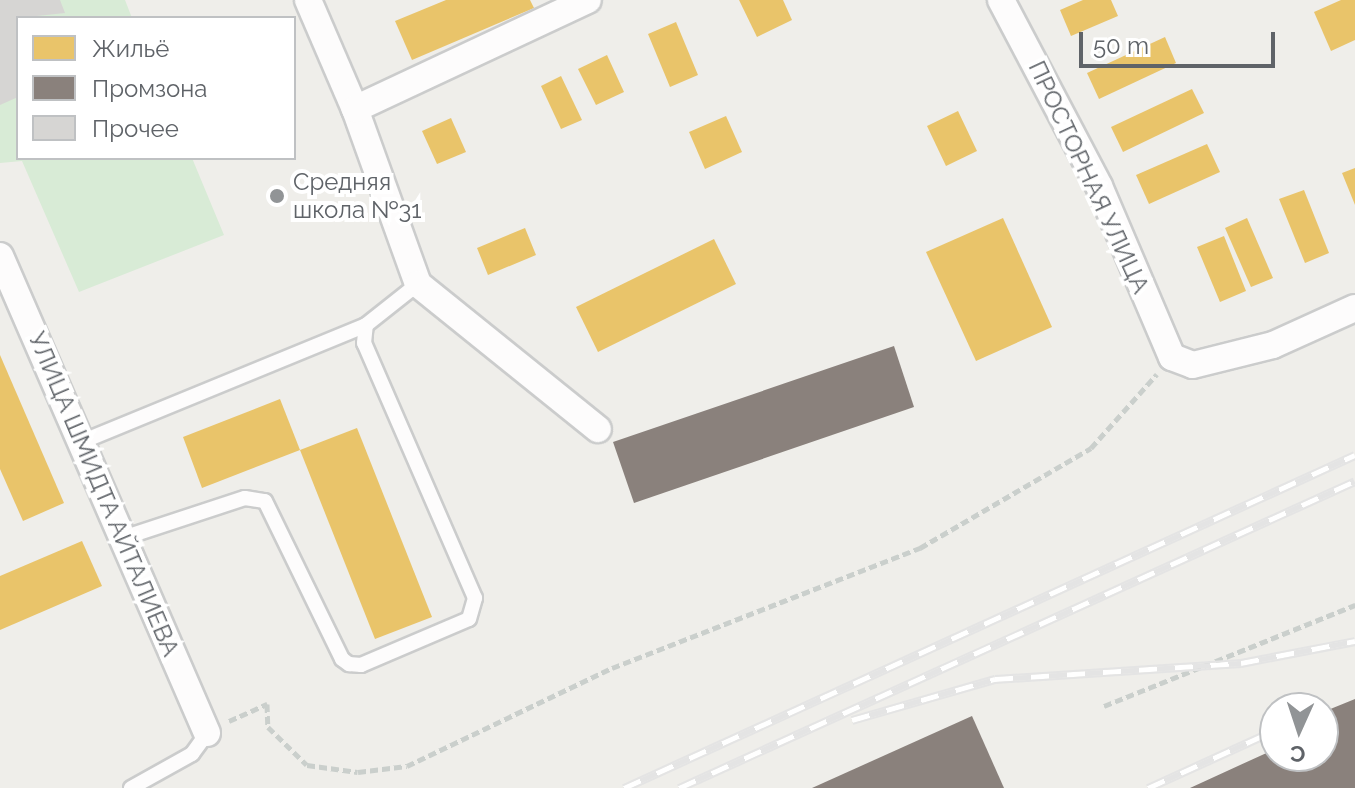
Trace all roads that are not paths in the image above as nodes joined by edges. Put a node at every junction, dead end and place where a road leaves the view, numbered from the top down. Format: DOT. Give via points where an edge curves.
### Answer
graph roads {
  1 [pos="308,0"];
  2 [pos="588,0"];
  3 [pos="1001,0"];
  4 [pos="355,109"];
  5 [pos="0,256"];
  6 [pos="418,284"];
  7 [pos="1355,308"];
  8 [pos="366,325"];
  9 [pos="598,429"];
  10 [pos="81,442"];
  11 [pos="123,538"];
  12 [pos="207,733"];
  13 [pos="131,788"];
  1 -- 4 [label="street"];
  2 -- 4 [label="street"];
  3 -- 7 [label="street, ПРОСТОРНАЯ УЛИЦА" via="1099,186 1172,357 1193,365 1273,345"];
  4 -- 6 [label="street"];
  5 -- 10 [label="street, УЛИЦА ШМИДТА АЙТАЛИЕВА"];
  6 -- 8 [label="lane"];
  6 -- 9 [label="street"];
  8 -- 10 [label="lane"];
  8 -- 11 [label="lane" via="364,343 475,598 469,619 361,665 349,664 265,501 245,498"];
  10 -- 11 [label="street, УЛИЦА ШМИДТА АЙТАЛИЕВА"];
  11 -- 12 [label="street, УЛИЦА ШМИДТА АЙТАЛИЕВА"];
  12 -- 13 [label="lane" via="192,754"];
}
